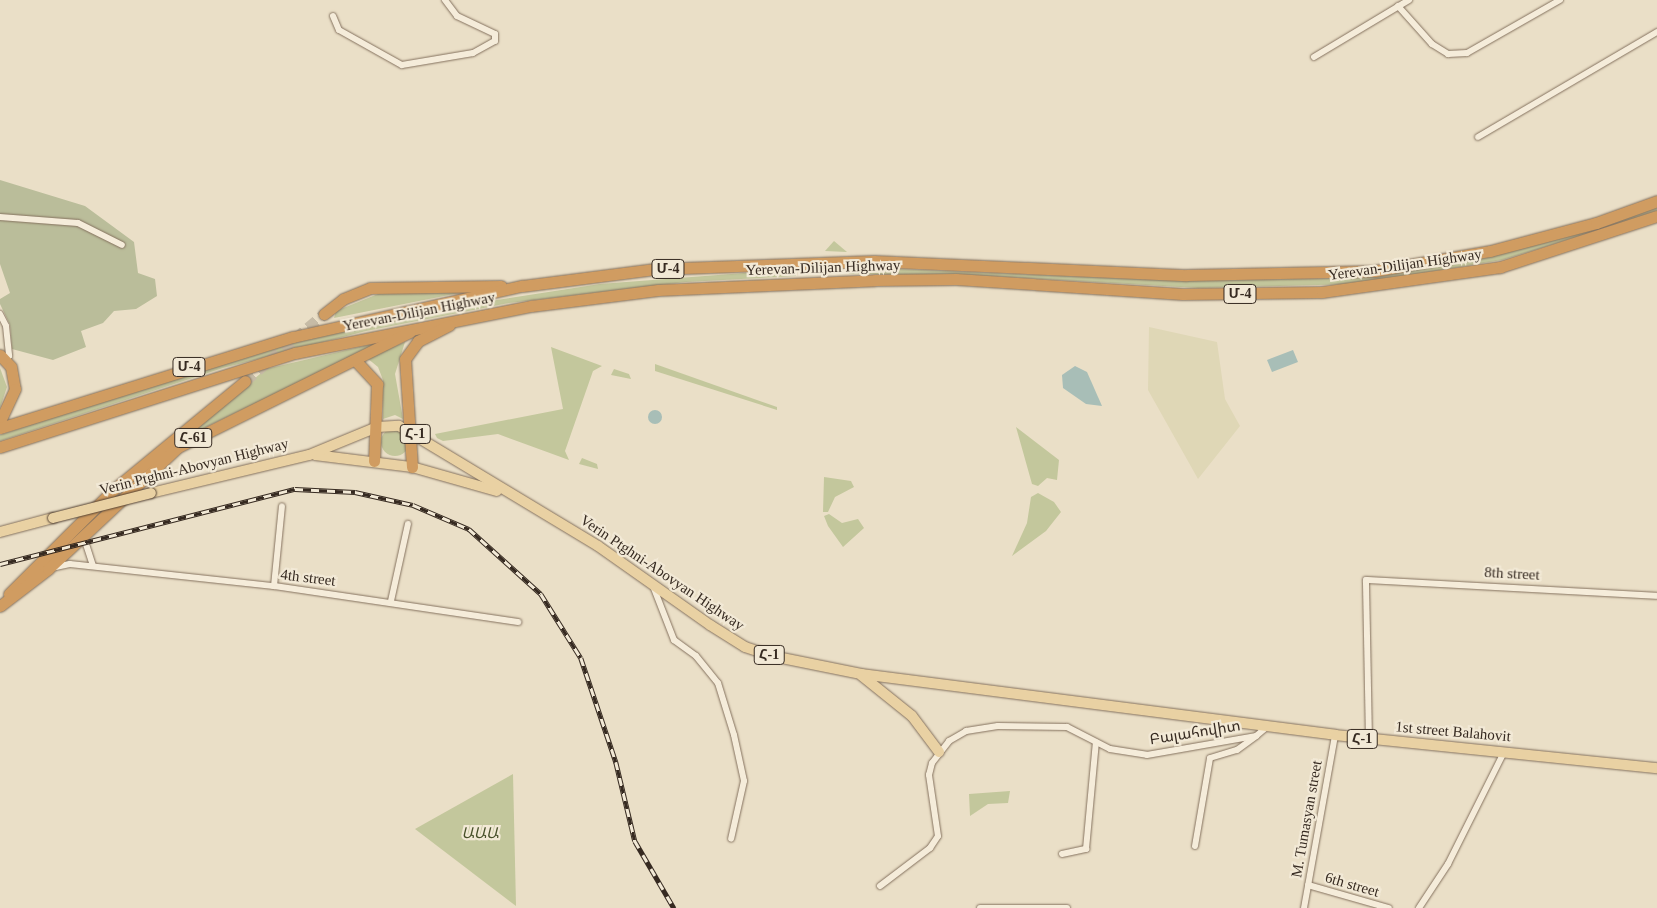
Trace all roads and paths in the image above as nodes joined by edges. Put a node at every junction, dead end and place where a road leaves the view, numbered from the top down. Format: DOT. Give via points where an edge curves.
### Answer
graph roads {
  1 [pos="445,0"];
  2 [pos="1409,0"];
  3 [pos="1560,0"];
  4 [pos="1398,6"];
  5 [pos="333,16"];
  6 [pos="1657,32"];
  7 [pos="1314,57"];
  8 [pos="1478,137"];
  9 [pos="1657,201"];
  10 [pos="1657,216"];
  11 [pos="0,217"];
  12 [pos="122,245"];
  13 [pos="522,286"];
  14 [pos="0,314"];
  15 [pos="324,314"];
  16 [pos="465,319"];
  17 [pos="424,325"];
  18 [pos="2,356"];
  19 [pos="355,360"];
  20 [pos="245,381"];
  21 [pos="0,421"];
  22 [pos="378,427"];
  23 [pos="0,428"];
  24 [pos="410,430"];
  25 [pos="0,446"];
  26 [pos="309,455"];
  27 [pos="374,461"];
  28 [pos="412,467"];
  29 [pos="512,496"];
  30 [pos="282,506"];
  31 [pos="408,524"];
  32 [pos="0,532"];
  33 [pos="85,534"];
  34 [pos="94,566"];
  35 [pos="48,569"];
  36 [pos="653,585"];
  37 [pos="274,586"];
  38 [pos="1657,596"];
  39 [pos="391,602"];
  40 [pos="0,606"];
  41 [pos="518,622"];
  42 [pos="860,674"];
  43 [pos="1068,700"];
  44 [pos="1268,726"];
  45 [pos="1335,735"];
  46 [pos="1256,736"];
  47 [pos="1369,740"];
  48 [pos="1096,742"];
  49 [pos="939,752"];
  50 [pos="1504,752"];
  51 [pos="1657,768"];
  52 [pos="732,839"];
  53 [pos="1195,846"];
  54 [pos="1062,854"];
  55 [pos="1308,885"];
  56 [pos="880,886"];
  57 [pos="980,908"];
  58 [pos="1067,908"];
  59 [pos="1304,908"];
  60 [pos="1389,908"];
  61 [pos="1419,908"];
  1 -- 5 [label="street" via="457,16 495,34 495,42 473,53 402,65 339,30"];
  2 -- 4 [label="street"];
  3 -- 4 [label="street" via="1467,53 1448,54 1432,44"];
  4 -- 7 [label="street"];
  6 -- 8 [label="street"];
  9 -- 13 [label="highway, Yerevan-Dilijan Highway / Մ-4" via="1596,223 1490,251 1374,270 1187,275 874,261 655,269"];
  10 -- 16 [label="highway, Yerevan-Dilijan Highway / Մ-4" via="1500,267 1371,288 1183,294 956,279 875,280 658,290"];
  11 -- 12 [label="street" via="78,224"];
  13 -- 15 [label="highway" via="370,288 343,299"];
  13 -- 23 [label="highway, Yerevan-Dilijan Highway / Մ-4" via="294,337"];
  14 -- 18 [label="street" via="6,326 9,356"];
  16 -- 17 [label="highway, Yerevan-Dilijan Highway / Մ-4"];
  16 -- 24 [label="highway" via="418,341 405,359"];
  17 -- 19 [label="highway, Հ-61"];
  17 -- 25 [label="highway, Yerevan-Dilijan Highway / Մ-4" via="295,353"];
  18 -- 21 [label="highway" via="11,367 15,389"];
  19 -- 22 [label="highway" via="377,384"];
  19 -- 33 [label="highway, Հ-61" via="178,447"];
  20 -- 40 [label="highway, Հ-61" via="113,490"];
  22 -- 24 [label="main road, Verin Ptghni-Abovyan Highway / Հ-1"];
  22 -- 26 [label="main road, Verin Ptghni-Abovyan Highway / Հ-1"];
  22 -- 27 [label="highway"];
  24 -- 28 [label="highway"];
  24 -- 29 [label="main road, Verin Ptghni-Abovyan Highway / Հ-1"];
  26 -- 27 [label="main road, Verin Ptghni-Abovyan Highway / Հ-1"];
  26 -- 32 [label="main road, Verin Ptghni-Abovyan Highway / Հ-1, bridge"];
  27 -- 28 [label="main road, Verin Ptghni-Abovyan Highway / Հ-1"];
  28 -- 29 [label="main road, Verin Ptghni-Abovyan Highway / Հ-1"];
  29 -- 36 [label="main road, Verin Ptghni-Abovyan Highway / Հ-1"];
  30 -- 37 [label="street"];
  31 -- 39 [label="street"];
  33 -- 34 [label="street" via="83,548"];
  33 -- 35 [label="highway, Հ-61"];
  34 -- 35 [label="street, 4th street" via="70,564"];
  34 -- 37 [label="street, 4th street"];
  35 -- 40 [label="highway, Հ-61"];
  36 -- 42 [label="main road, Verin Ptghni-Abovyan Highway / Հ-1" via="745,647"];
  36 -- 52 [label="street" via="674,640 696,656 718,683 734,734 744,781"];
  37 -- 39 [label="street, 4th street"];
  38 -- 47 [label="street, 8th street" via="1366,580"];
  39 -- 41 [label="street, 4th street"];
  42 -- 43 [label="main road, Verin Ptghni-Abovyan Highway / Հ-1"];
  42 -- 49 [label="main road" via="912,716"];
  43 -- 44 [label="main road, 1st street Balahovit / Հ-1"];
  44 -- 45 [label="main road, 1st street Balahovit / Հ-1"];
  44 -- 46 [label="street, Բալահովիտ"];
  45 -- 47 [label="main road, 1st street Balahovit / Հ-1"];
  45 -- 55 [label="street, M. Tumasyan street"];
  46 -- 48 [label="street, Բալահովիտ" via="1147,755 1110,750"];
  46 -- 53 [label="street" via="1237,750 1210,758"];
  47 -- 50 [label="main road, 1st street Balahovit / Հ-1"];
  48 -- 49 [label="street, Բալահովիտ" via="1066,728 998,726 966,731"];
  48 -- 54 [label="street" via="1086,849"];
  49 -- 56 [label="street, Բալահովիտ" via="929,775 938,836 930,848"];
  50 -- 51 [label="main road, 1st street Balahovit / Հ-1"];
  50 -- 61 [label="street" via="1448,864"];
  55 -- 59 [label="street, M. Tumasyan street"];
  55 -- 60 [label="street, 6th street"];
  57 -- 58 [label="street"];
}
